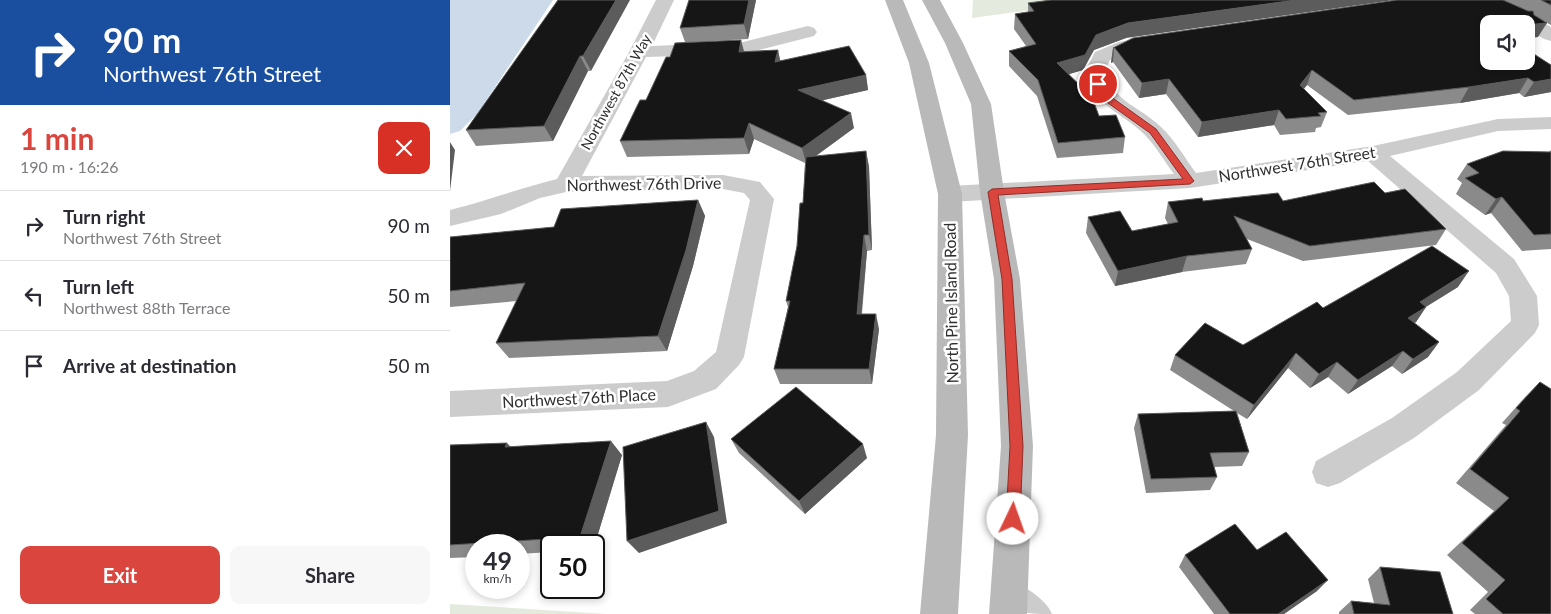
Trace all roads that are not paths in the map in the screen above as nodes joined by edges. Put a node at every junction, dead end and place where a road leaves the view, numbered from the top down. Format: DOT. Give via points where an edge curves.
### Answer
graph roads {
  1 [pos="665,0"];
  2 [pos="894,0"];
  3 [pos="931,0"];
  4 [pos="1477,1"];
  5 [pos="808,32"];
  6 [pos="1551,35"];
  7 [pos="1164,41"];
  8 [pos="639,52"];
  9 [pos="1551,123"];
  10 [pos="1373,153"];
  11 [pos="1190,181"];
  12 [pos="566,184"];
  13 [pos="992,192"];
  14 [pos="950,194"];
  15 [pos="450,218"];
  16 [pos="705,380"];
  17 [pos="450,404"];
  18 [pos="1328,472"];
  19 [pos="1009,603"];
  20 [pos="939,614"];
  21 [pos="1040,614"];
  1 -- 8 [label="street, Northwest 87th Way"];
  2 -- 14 [label="main road, North Pine Island Road" via="919,63"];
  3 -- 13 [label="main road" via="981,104"];
  4 -- 6 [label="street" via="1511,11"];
  5 -- 8 [label="street" via="743,48"];
  7 -- 11 [label="street" via="1126,46 1102,56 1095,71 1098,84 1111,101 1153,131"];
  8 -- 12 [label="street, Northwest 87th Way"];
  9 -- 10 [label="street, Northwest 76th Street" via="1498,125"];
  10 -- 11 [label="street, Northwest 76th Street"];
  10 -- 18 [label="street" via="1505,266 1523,296 1525,324 1468,381 1403,428"];
  11 -- 13 [label="street, Northwest 76th Street"];
  12 -- 15 [label="street, Northwest 76th Drive"];
  12 -- 16 [label="street, Northwest 76th Drive" via="723,182 752,187 762,199 729,357"];
  13 -- 14 [label="street, Northwest 76th Street"];
  13 -- 19 [label="main road" via="1007,279 1017,446"];
  14 -- 20 [label="main road, North Pine Island Road" via="952,435"];
  16 -- 17 [label="street, Northwest 76th Place" via="668,394"];
  19 -- 21 [label="lane"];
}
